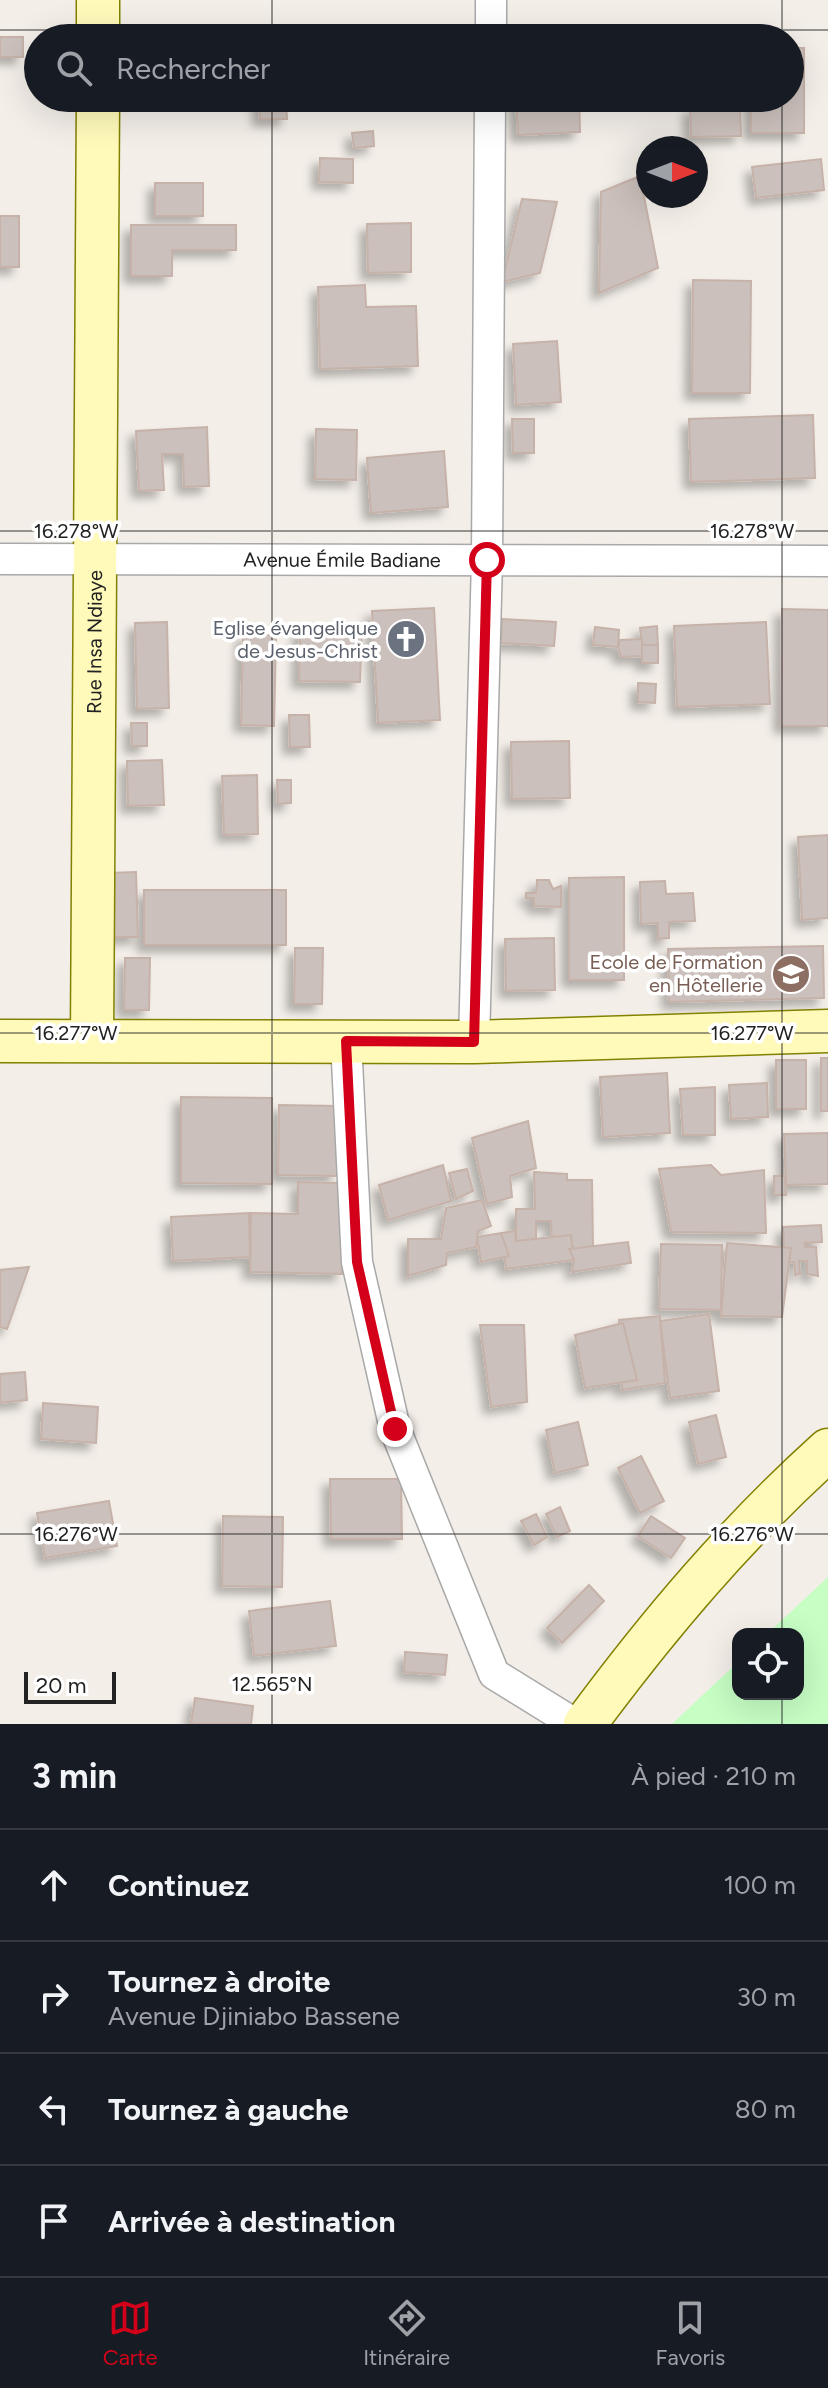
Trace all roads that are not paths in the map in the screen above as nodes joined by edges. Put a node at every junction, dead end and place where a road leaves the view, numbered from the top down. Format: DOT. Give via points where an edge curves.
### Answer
graph roads {
  1 [pos="98,0"];
  2 [pos="491,0"];
  3 [pos="98,24"];
  4 [pos="491,24"];
  5 [pos="98,112"];
  6 [pos="490,112"];
  7 [pos="96,558"];
  8 [pos="0,559"];
  9 [pos="487,560"];
  10 [pos="828,561"];
  11 [pos="828,1031"];
  12 [pos="92,1040"];
  13 [pos="0,1041"];
  14 [pos="346,1041"];
  15 [pos="474,1042"];
  16 [pos="828,1450"];
  17 [pos="575,1724"];
  18 [pos="585,1724"];
  1 -- 3 [label="main road"];
  2 -- 4 [label="street"];
  5 -- 7 [label="main road, Rue Insa Ndiaye"];
  6 -- 9 [label="street"];
  7 -- 8 [label="street, Avenue Émile Badiane"];
  7 -- 9 [label="street, Avenue Émile Badiane"];
  7 -- 12 [label="main road, Rue Insa Ndiaye"];
  9 -- 10 [label="street, Avenue Émile Badiane"];
  9 -- 15 [label="street"];
  11 -- 15 [label="main road"];
  12 -- 13 [label="main road"];
  12 -- 14 [label="main road"];
  14 -- 15 [label="main road"];
  14 -- 17 [label="street" via="357,1262 395,1429 494,1674"];
  16 -- 18 [label="main road" via="692,1586"];
}
